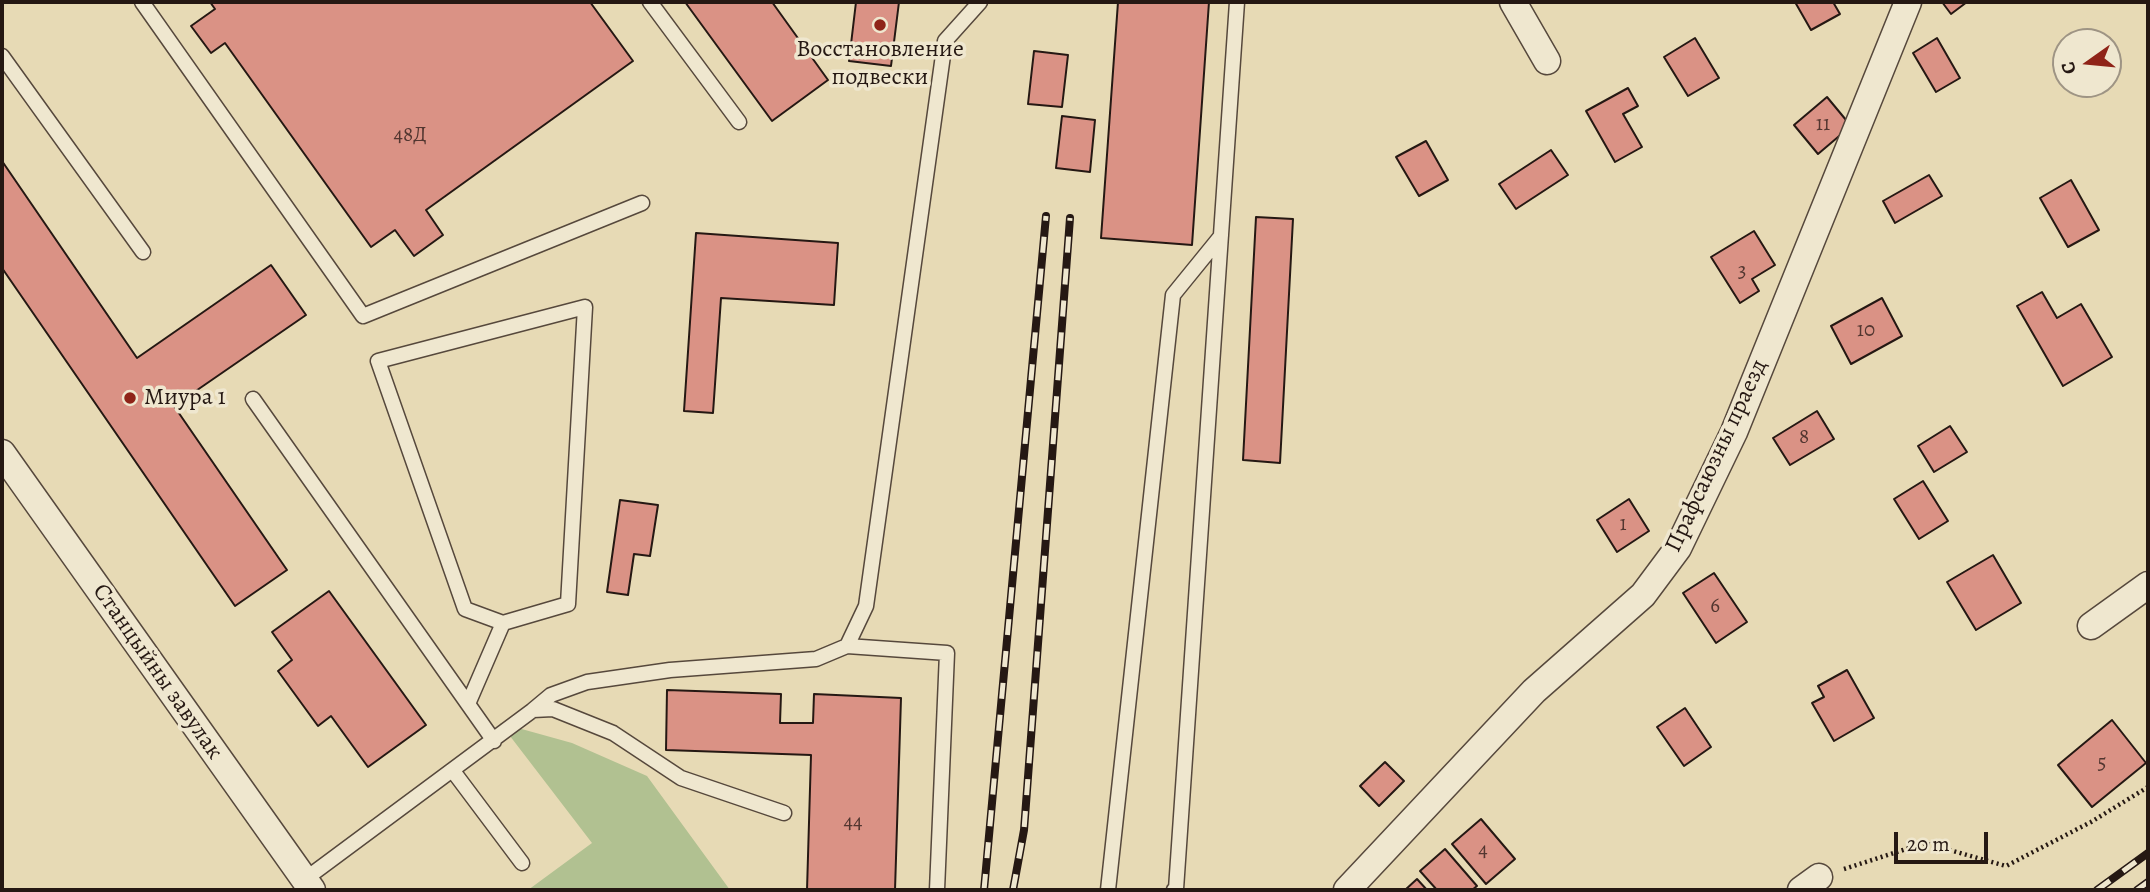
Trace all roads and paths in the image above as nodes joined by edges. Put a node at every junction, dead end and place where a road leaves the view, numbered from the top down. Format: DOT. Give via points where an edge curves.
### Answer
graph roads {
  1 [pos="142,2"];
  2 [pos="650,2"];
  3 [pos="981,2"];
  4 [pos="1237,2"];
  5 [pos="1513,2"];
  6 [pos="1908,2"];
  7 [pos="2,56"];
  8 [pos="1547,61"];
  9 [pos="739,122"];
  10 [pos="642,203"];
  11 [pos="1221,236"];
  12 [pos="143,252"];
  13 [pos="253,399"];
  14 [pos="2,453"];
  15 [pos="2148,585"];
  16 [pos="503,623"];
  17 [pos="2091,626"];
  18 [pos="847,646"];
  19 [pos="468,704"];
  20 [pos="533,710"];
  21 [pos="494,741"];
  22 [pos="453,771"];
  23 [pos="2148,787"];
  24 [pos="784,813"];
  25 [pos="522,863"];
  26 [pos="1810,883"];
  27 [pos="308,885"];
  28 [pos="937,890"];
  29 [pos="1108,890"];
  30 [pos="1174,890"];
  31 [pos="1347,890"];
  1 -- 10 [label="lane" via="363,316"];
  2 -- 9 [label="lane"];
  3 -- 18 [label="lane" via="945,41 866,606"];
  4 -- 11 [label="lane"];
  5 -- 8 [label="street"];
  6 -- 31 [label="street, Прафсаюзны праезд" via="1734,432 1678,548 1643,595 1534,691"];
  7 -- 12 [label="lane"];
  11 -- 29 [label="lane" via="1173,295"];
  11 -- 30 [label="lane"];
  13 -- 19 [label="lane"];
  14 -- 27 [label="street, Станцыйны завулак"];
  15 -- 17 [label="street"];
  16 -- 16 [label="lane" via="568,604 585,307 378,361 465,609"];
  16 -- 19 [label="lane"];
  18 -- 20 [label="lane" via="816,659 670,670 587,682 551,695"];
  18 -- 28 [label="lane" via="947,653"];
  19 -- 21 [label="lane"];
  20 -- 21 [label="lane"];
  20 -- 24 [label="lane" via="553,709 613,733 681,778"];
  21 -- 22 [label="lane"];
  22 -- 25 [label="lane"];
  22 -- 27 [label="lane"];
  23 -- 26 [label="path" via="2006,866 1925,843"];
}
